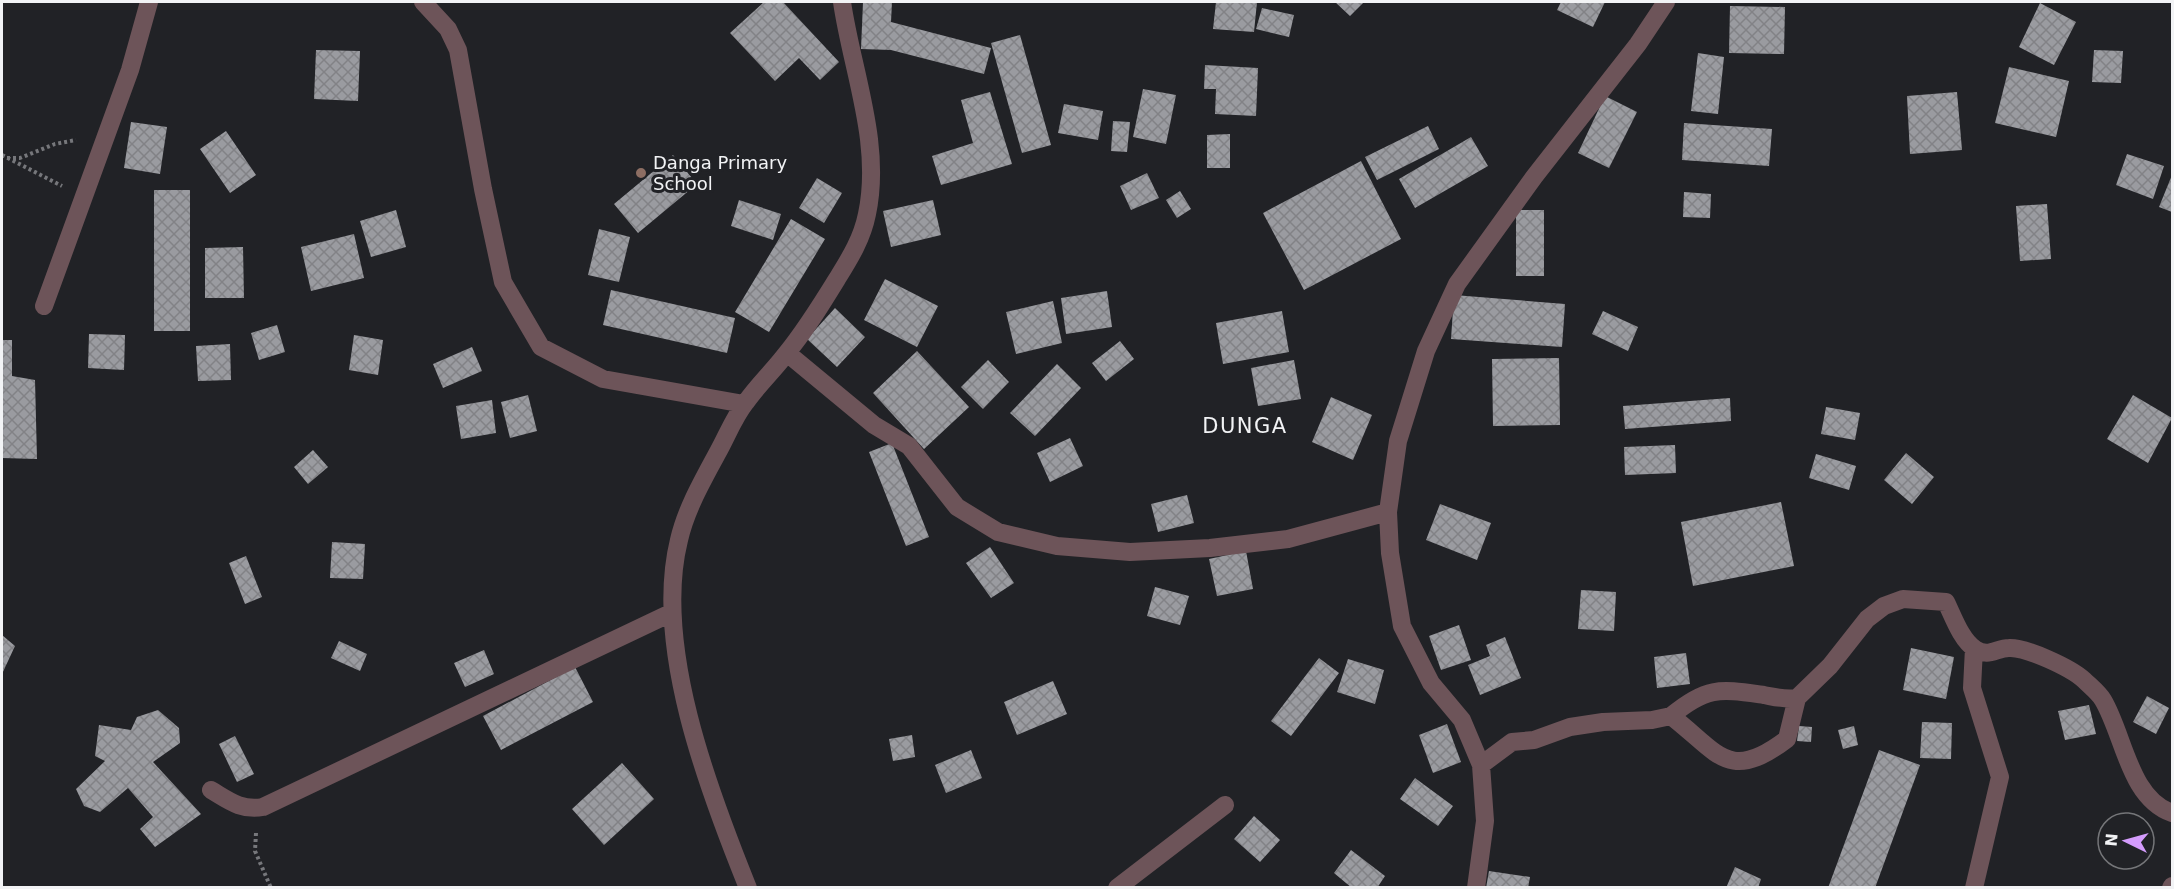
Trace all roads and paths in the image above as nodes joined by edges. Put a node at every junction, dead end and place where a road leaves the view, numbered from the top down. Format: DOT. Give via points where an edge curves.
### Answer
graph roads {
  1 [pos="149,2"];
  2 [pos="423,2"];
  3 [pos="842,2"];
  4 [pos="1666,2"];
  5 [pos="113,118"];
  6 [pos="2,155"];
  7 [pos="7,158"];
  8 [pos="82,201"];
  9 [pos="44,306"];
  10 [pos="788,353"];
  11 [pos="744,404"];
  12 [pos="1388,512"];
  13 [pos="670,613"];
  14 [pos="1974,648"];
  15 [pos="1797,698"];
  16 [pos="1671,716"];
  17 [pos="1481,765"];
  18 [pos="211,790"];
  19 [pos="1225,805"];
  20 [pos="255,808"];
  21 [pos="2172,813"];
  22 [pos="271,888"];
  23 [pos="748,888"];
  24 [pos="1117,888"];
  25 [pos="1476,888"];
  26 [pos="1974,888"];
  1 -- 5 [label="street"];
  2 -- 11 [label="street" via="448,28 458,50 503,282 541,347 603,379"];
  3 -- 10 [label="street" via="869,137 872,178 867,215 859,243"];
  4 -- 12 [label="street" via="1457,285 1426,351 1401,430"];
  5 -- 7 [label="path" via="73,142 54,144 20,158"];
  5 -- 8 [label="street"];
  6 -- 7 [label="path"];
  7 -- 8 [label="path" via="54,181"];
  8 -- 9 [label="street"];
  10 -- 11 [label="street"];
  10 -- 12 [label="street" via="874,425 909,446 957,507 998,532 1067,547 1130,552 1210,548 1288,539"];
  11 -- 13 [label="street" via="696,493 679,539"];
  12 -- 17 [label="street" via="1390,553 1402,626 1431,683 1462,720"];
  13 -- 20 [label="street"];
  13 -- 23 [label="street" via="675,654 700,751"];
  14 -- 15 [label="street" via="1946,602 1904,599 1884,606 1867,619 1830,666"];
  14 -- 21 [label="street" via="1992,654 2007,648 2026,650 2081,678 2102,698 2139,782 2158,808"];
  14 -- 26 [label="street" via="1972,688 2000,777"];
  15 -- 16 [label="street" via="1711,691"];
  15 -- 16 [label="street" via="1787,739 1760,757 1734,763 1719,756"];
  16 -- 17 [label="street" via="1570,727 1534,740 1512,742"];
  17 -- 25 [label="street" via="1485,822"];
  18 -- 20 [label="street" via="238,806"];
  19 -- 24 [label="street"];
  20 -- 22 [label="path" via="255,851"];
}
